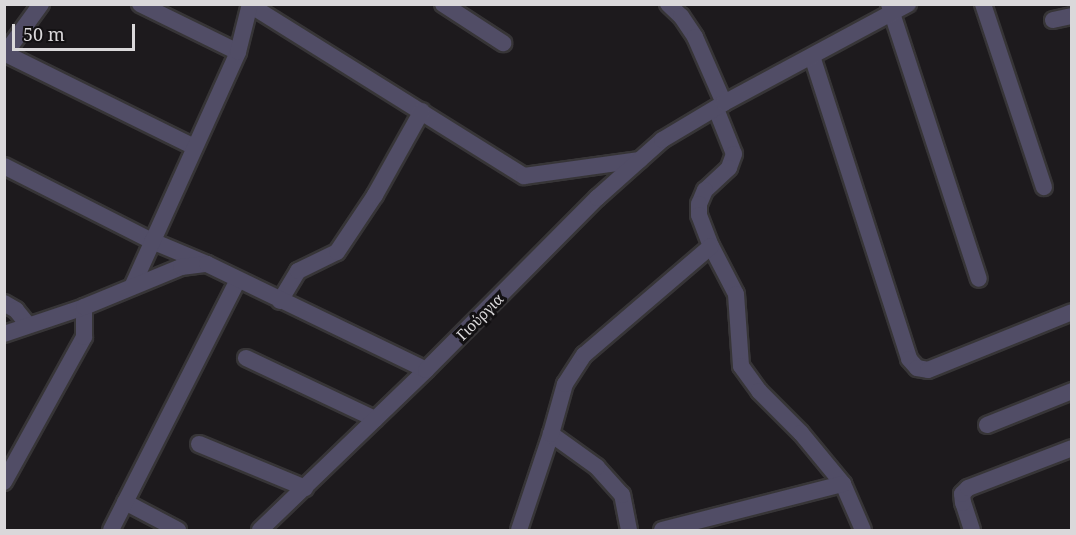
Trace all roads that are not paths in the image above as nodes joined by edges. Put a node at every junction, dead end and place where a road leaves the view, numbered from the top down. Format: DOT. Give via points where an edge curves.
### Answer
graph roads {
  1 [pos="40,4"];
  2 [pos="140,4"];
  3 [pos="443,4"];
  4 [pos="668,4"];
  5 [pos="908,4"];
  6 [pos="983,4"];
  7 [pos="250,5"];
  8 [pos="891,9"];
  9 [pos="1071,16"];
  10 [pos="1053,20"];
  11 [pos="503,43"];
  12 [pos="238,51"];
  13 [pos="5,54"];
  14 [pos="812,56"];
  15 [pos="720,106"];
  16 [pos="422,111"];
  17 [pos="194,147"];
  18 [pos="640,160"];
  19 [pos="4,166"];
  20 [pos="1044,186"];
  21 [pos="152,241"];
  22 [pos="711,246"];
  23 [pos="207,264"];
  24 [pos="979,279"];
  25 [pos="238,280"];
  26 [pos="132,287"];
  27 [pos="280,301"];
  28 [pos="4,303"];
  29 [pos="84,307"];
  30 [pos="1071,312"];
  31 [pos="28,325"];
  32 [pos="4,334"];
  33 [pos="246,358"];
  34 [pos="426,370"];
  35 [pos="1071,391"];
  36 [pos="375,419"];
  37 [pos="987,425"];
  38 [pos="551,434"];
  39 [pos="199,444"];
  40 [pos="1071,448"];
  41 [pos="4,482"];
  42 [pos="843,484"];
  43 [pos="305,488"];
  44 [pos="125,502"];
  45 [pos="111,531"];
  46 [pos="178,531"];
  47 [pos="260,531"];
  48 [pos="519,531"];
  49 [pos="629,531"];
  50 [pos="662,531"];
  51 [pos="863,531"];
  52 [pos="972,531"];
  1 -- 13 [label="street"];
  2 -- 12 [label="street"];
  3 -- 11 [label="street"];
  4 -- 15 [label="street" via="695,37"];
  5 -- 8 [label="street, Γιούργια"];
  6 -- 20 [label="street"];
  7 -- 12 [label="street"];
  7 -- 16 [label="street"];
  8 -- 14 [label="street, Γιούργια"];
  8 -- 24 [label="street"];
  9 -- 10 [label="street"];
  12 -- 17 [label="street"];
  13 -- 17 [label="street"];
  14 -- 15 [label="street, Γιούργια"];
  14 -- 30 [label="street" via="909,359 917,368 928,370"];
  15 -- 18 [label="street, Γιούργια" via="662,140"];
  15 -- 22 [label="street" via="734,154 729,168 705,190 699,204 699,215"];
  16 -- 18 [label="street" via="524,176"];
  16 -- 27 [label="street" via="375,195 337,252 298,271"];
  17 -- 21 [label="street"];
  18 -- 34 [label="street, Γιούργια"];
  19 -- 21 [label="street"];
  21 -- 23 [label="street"];
  21 -- 26 [label="street"];
  22 -- 38 [label="street" via="584,355 565,384"];
  22 -- 42 [label="street" via="736,294 741,366"];
  23 -- 25 [label="street"];
  23 -- 26 [label="street" via="182,267"];
  25 -- 27 [label="street"];
  25 -- 44 [label="street"];
  26 -- 29 [label="street"];
  27 -- 34 [label="street"];
  28 -- 31 [label="street"];
  29 -- 31 [label="street"];
  29 -- 41 [label="street" via="84,337"];
  31 -- 32 [label="street"];
  33 -- 36 [label="street"];
  34 -- 36 [label="street, Γιούργια"];
  35 -- 37 [label="street"];
  36 -- 43 [label="street, Γιούργια"];
  38 -- 48 [label="street"];
  38 -- 49 [label="street" via="597,467 622,495"];
  39 -- 43 [label="street"];
  40 -- 52 [label="street" via="968,488 962,494"];
  42 -- 50 [label="street"];
  42 -- 51 [label="street"];
  43 -- 47 [label="street, Γιούργια"];
  44 -- 45 [label="street"];
  44 -- 46 [label="street"];
}
